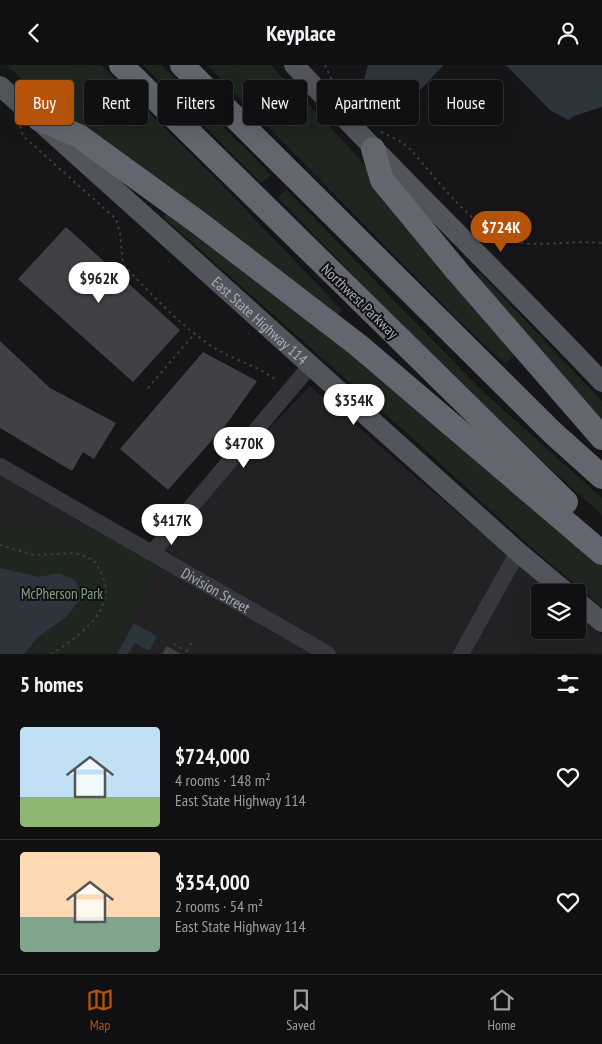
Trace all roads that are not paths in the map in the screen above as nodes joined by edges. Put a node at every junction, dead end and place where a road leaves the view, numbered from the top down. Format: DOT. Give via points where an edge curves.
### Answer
graph roads {
  1 [pos="121,65"];
  2 [pos="182,65"];
  3 [pos="294,65"];
  4 [pos="0,87"];
  5 [pos="15,104"];
  6 [pos="35,125"];
  7 [pos="45,125"];
  8 [pos="374,139"];
  9 [pos="311,365"];
  10 [pos="602,382"];
  11 [pos="602,437"];
  12 [pos="0,466"];
  13 [pos="602,477"];
  14 [pos="602,534"];
  15 [pos="518,552"];
  16 [pos="152,553"];
  17 [pos="602,553"];
  18 [pos="556,584"];
  19 [pos="586,608"];
  20 [pos="602,622"];
  21 [pos="328,654"];
  22 [pos="461,654"];
  1 -- 14 [label="highway, Northwest Parkway" via="551,489"];
  2 -- 13 [label="highway" via="482,364"];
  3 -- 8 [label="main road"];
  4 -- 5 [label="main road, East State Highway 114"];
  6 -- 9 [label="main road, East State Highway 114"];
  7 -- 17 [label="highway" via="79,136 358,345"];
  8 -- 10 [label="main road"];
  8 -- 11 [label="highway" via="382,180"];
  9 -- 15 [label="main road, East State Highway 114"];
  9 -- 16 [label="street"];
  12 -- 16 [label="street, Division Street"];
  15 -- 18 [label="main road, East State Highway 114"];
  15 -- 22 [label="street"];
  16 -- 21 [label="street, Division Street"];
  19 -- 20 [label="main road"];
}
